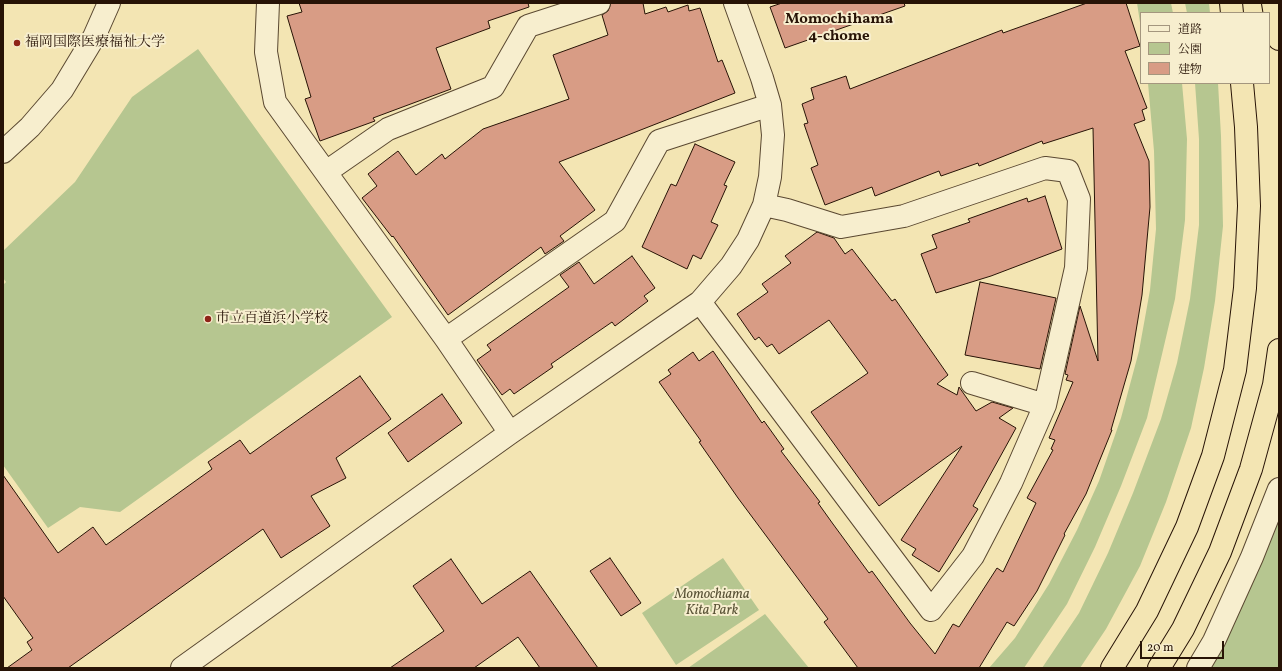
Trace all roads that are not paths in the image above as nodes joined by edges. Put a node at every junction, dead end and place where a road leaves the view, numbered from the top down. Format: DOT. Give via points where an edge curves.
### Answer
graph roads {
  1 [pos="109,3"];
  2 [pos="268,3"];
  3 [pos="599,3"];
  4 [pos="735,3"];
  5 [pos="1273,3"];
  6 [pos="1279,39"];
  7 [pos="1242,84"];
  8 [pos="770,105"];
  9 [pos="3,152"];
  10 [pos="326,172"];
  11 [pos="764,205"];
  12 [pos="700,302"];
  13 [pos="446,339"];
  14 [pos="1279,350"];
  15 [pos="972,383"];
  16 [pos="1045,404"];
  17 [pos="510,434"];
  18 [pos="1279,489"];
  19 [pos="182,668"];
  20 [pos="1112,668"];
  21 [pos="1159,668"];
  22 [pos="1198,668"];
  1 -- 9 [label="street" via="94,37 62,90 30,127"];
  2 -- 10 [label="street" via="266,52 275,102"];
  3 -- 10 [label="street" via="528,26 493,87 388,129"];
  4 -- 8 [label="street"];
  5 -- 6 [label="highway"];
  7 -- 20 [label="highway" via="1249,206 1245,288 1235,370 1213,456 1187,528 1147,611"];
  8 -- 11 [label="street" via="773,135 770,176"];
  8 -- 13 [label="street" via="659,141 615,222"];
  10 -- 13 [label="street"];
  11 -- 12 [label="street" via="748,240 732,266"];
  11 -- 16 [label="street" via="842,227 904,216 1045,168 1068,171 1079,199 1076,268"];
  12 -- 16 [label="street" via="931,610 973,556 1012,484"];
  12 -- 17 [label="street"];
  13 -- 17 [label="street"];
  14 -- 21 [label="highway" via="1274,385 1251,469 1220,552 1183,629"];
  15 -- 16 [label="street"];
  17 -- 19 [label="street"];
  18 -- 22 [label="street" via="1246,572 1214,642"];
}
